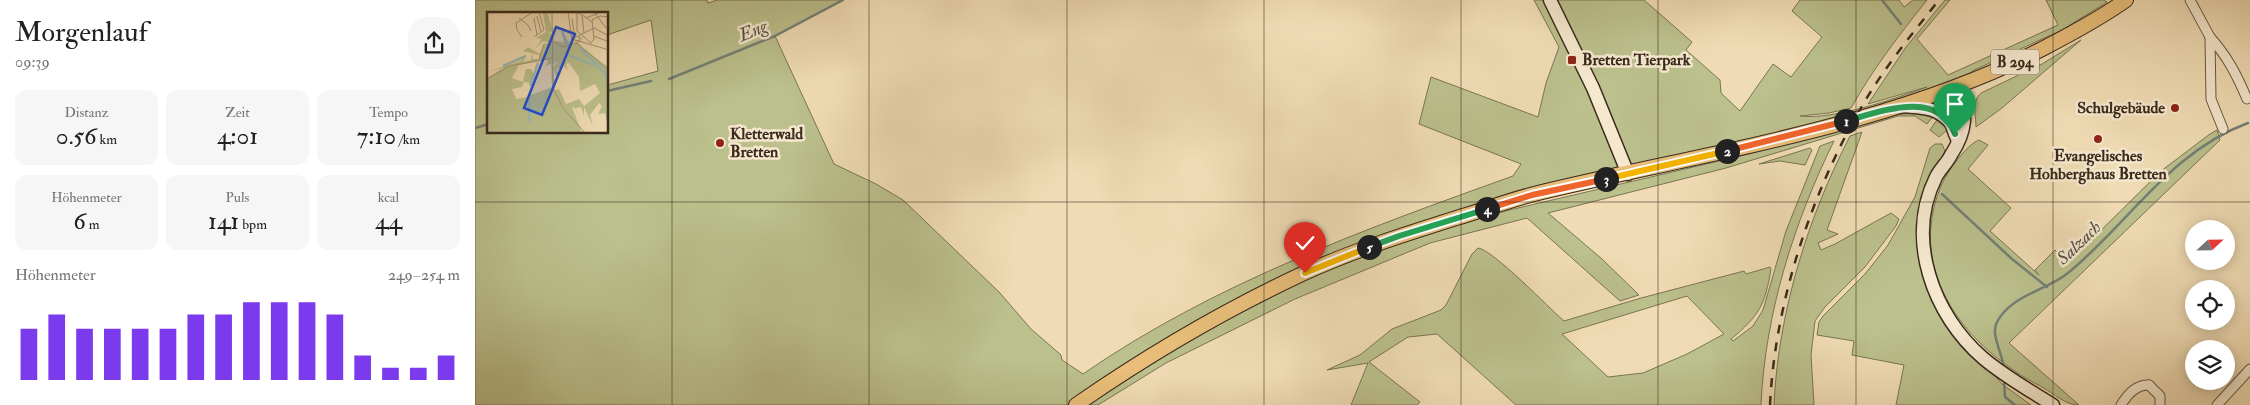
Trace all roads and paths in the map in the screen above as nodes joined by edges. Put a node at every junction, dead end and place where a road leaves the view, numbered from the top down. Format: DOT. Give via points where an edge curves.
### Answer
graph roads {
  1 [pos="1550,0"];
  2 [pos="2125,0"];
  3 [pos="2190,0"];
  4 [pos="2210,37"];
  5 [pos="1958,87"];
  6 [pos="2247,99"];
  7 [pos="1901,106"];
  8 [pos="1951,122"];
  9 [pos="2223,129"];
  10 [pos="1958,141"];
  11 [pos="1628,174"];
  12 [pos="2250,369"];
  13 [pos="1076,405"];
  14 [pos="2053,405"];
  15 [pos="2121,405"];
  16 [pos="2160,405"];
  17 [pos="2217,405"];
  1 -- 11 [label="street" via="1589,79"];
  2 -- 5 [label="main road, B 294" via="2055,42"];
  3 -- 4 [label="street"];
  4 -- 6 [label="street" via="2222,50"];
  4 -- 9 [label="street" via="2211,99"];
  5 -- 7 [label="main road, B 294"];
  5 -- 8 [label="street" via="1949,105"];
  5 -- 10 [label="street" via="1965,120"];
  7 -- 8 [label="street" via="1933,109"];
  7 -- 11 [label="main road, B 294"];
  8 -- 10 [label="street"];
  10 -- 14 [label="street" via="1937,177 1923,218 1924,256 1929,278 1946,315 1965,340 1992,365"];
  11 -- 13 [label="main road, B 294" via="1532,195 1399,236 1305,273 1190,331"];
  12 -- 17 [label="street"];
  15 -- 16 [label="street" via="2134,390 2150,383 2159,396"];
}
